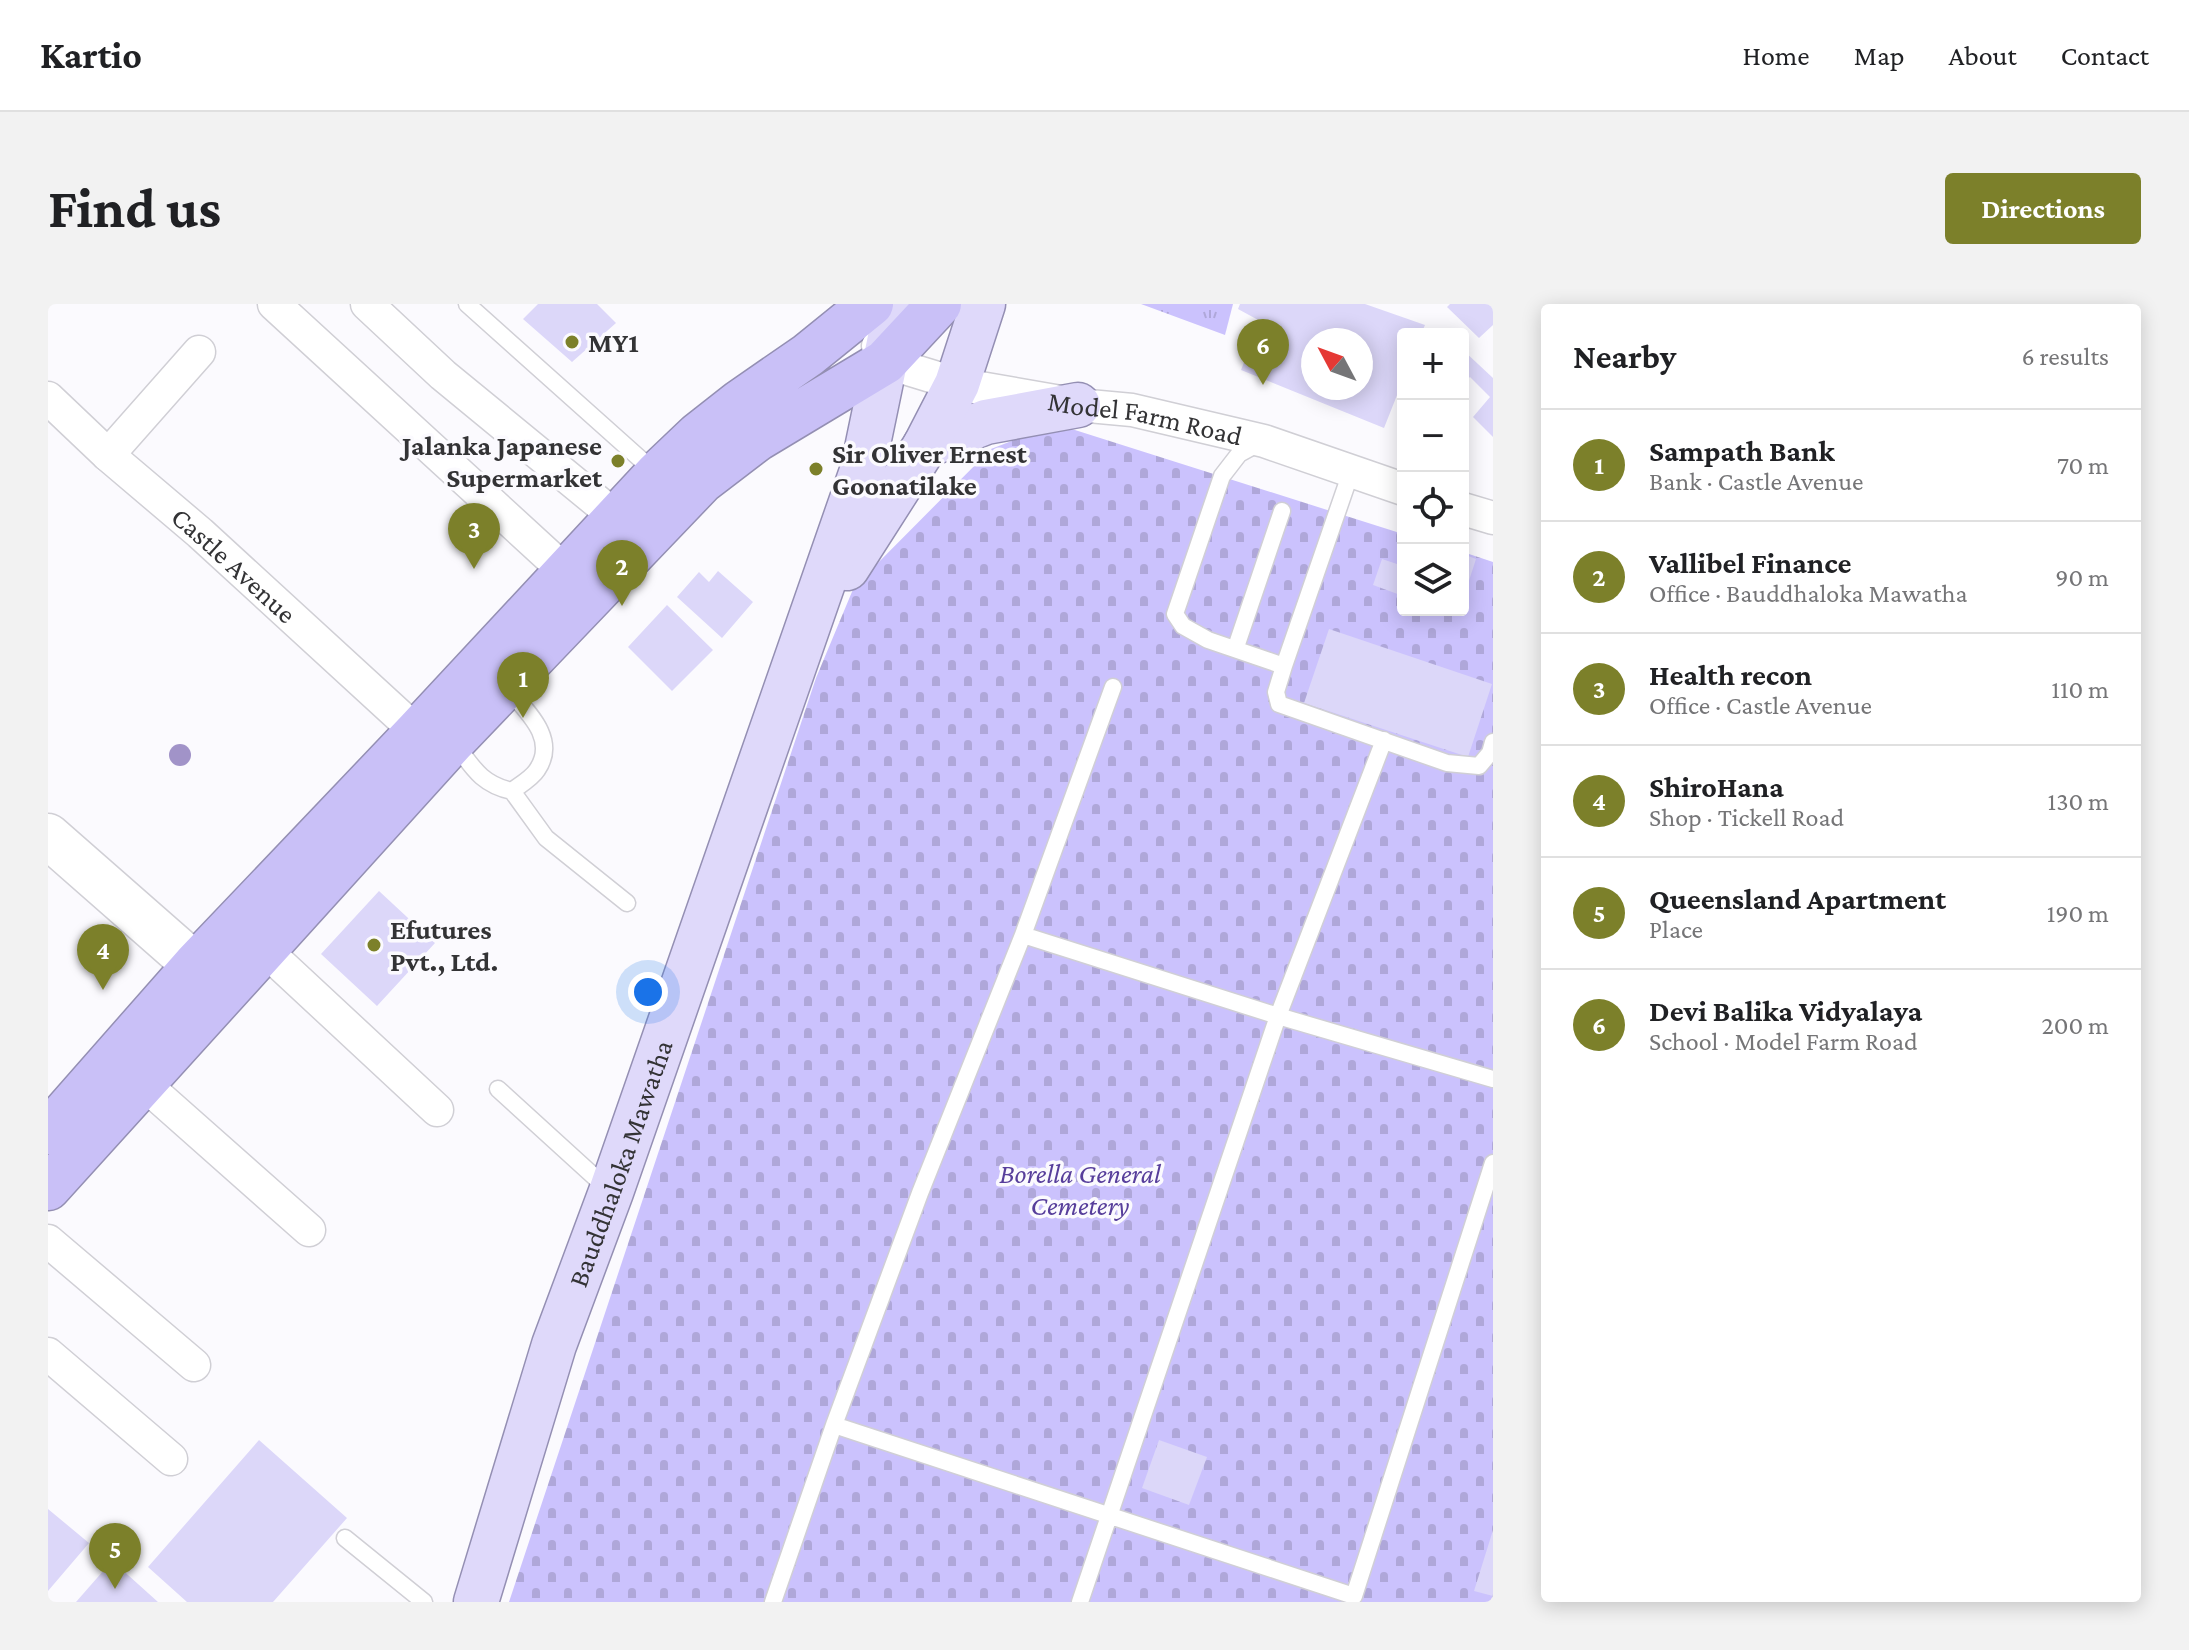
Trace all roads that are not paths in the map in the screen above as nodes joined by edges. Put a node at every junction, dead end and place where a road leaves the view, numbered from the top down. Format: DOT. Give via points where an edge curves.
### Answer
graph roads {
  1 [pos="274,304"];
  2 [pos="367,304"];
  3 [pos="467,304"];
  4 [pos="939,304"];
  5 [pos="983,304"];
  6 [pos="871,306"];
  7 [pos="199,352"];
  8 [pos="885,362"];
  9 [pos="957,384"];
  10 [pos="48,398"];
  11 [pos="1078,405"];
  12 [pos="1264,441"];
  13 [pos="925,446"];
  14 [pos="108,455"];
  15 [pos="1351,472"];
  16 [pos="657,474"];
  17 [pos="1397,487"];
  18 [pos="1282,511"];
  19 [pos="1469,511"];
  20 [pos="616,517"];
  21 [pos="1493,518"];
  22 [pos="565,571"];
  23 [pos="805,635"];
  24 [pos="1236,647"];
  25 [pos="1284,666"];
  26 [pos="506,687"];
  27 [pos="1113,687"];
  28 [pos="435,737"];
  29 [pos="1384,740"];
  30 [pos="1493,742"];
  31 [pos="512,791"];
  32 [pos="48,836"];
  33 [pos="627,903"];
  34 [pos="1023,935"];
  35 [pos="265,950"];
  36 [pos="195,965"];
  37 [pos="1278,1016"];
  38 [pos="1493,1079"];
  39 [pos="143,1083"];
  40 [pos="498,1089"];
  41 [pos="437,1110"];
  42 [pos="48,1132"];
  43 [pos="1493,1163"];
  44 [pos="48,1188"];
  45 [pos="611,1192"];
  46 [pos="309,1230"];
  47 [pos="48,1241"];
  48 [pos="48,1354"];
  49 [pos="194,1365"];
  50 [pos="834,1425"];
  51 [pos="171,1459"];
  52 [pos="1110,1514"];
  53 [pos="345,1538"];
  54 [pos="1354,1596"];
  55 [pos="424,1602"];
  56 [pos="476,1602"];
  57 [pos="773,1602"];
  58 [pos="1080,1602"];
  59 [pos="1372,1602"];
  1 -- 22 [label="street"];
  2 -- 20 [label="street" via="443,375"];
  3 -- 16 [label="lane"];
  4 -- 8 [label="highway"];
  5 -- 9 [label="main road, Bauddhaloka Mawatha"];
  6 -- 8 [label="main road, Bauddhaloka Mawatha"];
  6 -- 16 [label="highway" via="698,435"];
  7 -- 14 [label="street"];
  8 -- 9 [label="street, Model Farm Road"];
  8 -- 23 [label="main road, Bauddhaloka Mawatha" via="863,468"];
  8 -- 26 [label="highway" via="757,439 702,481"];
  9 -- 11 [label="street, Model Farm Road"];
  9 -- 13 [label="main road, Bauddhaloka Mawatha"];
  10 -- 14 [label="street, Castle Avenue"];
  11 -- 12 [label="street, Model Farm Road" via="1132,410"];
  11 -- 13 [label="main road" via="986,422"];
  12 -- 15 [label="street, Model Farm Road"];
  12 -- 24 [label="lane" via="1239,454 1222,476 1175,614 1183,626 1208,640"];
  13 -- 23 [label="main road, Bauddhaloka Mawatha"];
  14 -- 28 [label="street, Castle Avenue"];
  15 -- 17 [label="street, Model Farm Road"];
  15 -- 25 [label="lane"];
  16 -- 20 [label="highway"];
  18 -- 24 [label="lane"];
  19 -- 21 [label="street"];
  20 -- 22 [label="highway"];
  22 -- 28 [label="highway"];
  23 -- 45 [label="main road, Bauddhaloka Mawatha"];
  24 -- 25 [label="lane"];
  25 -- 29 [label="lane" via="1276,692 1279,704"];
  26 -- 28 [label="highway"];
  26 -- 31 [label="lane" via="545,739 537,771"];
  27 -- 34 [label="lane"];
  28 -- 31 [label="lane" via="481,778"];
  28 -- 35 [label="highway"];
  28 -- 36 [label="highway"];
  29 -- 30 [label="lane" via="1447,763 1479,766"];
  29 -- 37 [label="lane"];
  31 -- 33 [label="lane" via="546,838"];
  32 -- 36 [label="street"];
  34 -- 37 [label="lane"];
  34 -- 50 [label="lane"];
  35 -- 39 [label="highway"];
  35 -- 41 [label="street"];
  36 -- 42 [label="highway"];
  37 -- 38 [label="lane"];
  37 -- 52 [label="lane"];
  39 -- 44 [label="highway"];
  39 -- 46 [label="street"];
  40 -- 45 [label="lane"];
  43 -- 54 [label="lane"];
  45 -- 56 [label="main road, Bauddhaloka Mawatha" via="554,1345"];
  47 -- 49 [label="street"];
  48 -- 51 [label="street"];
  50 -- 52 [label="lane"];
  50 -- 57 [label="lane"];
  52 -- 54 [label="lane"];
  52 -- 58 [label="lane"];
  53 -- 55 [label="lane"];
  54 -- 59 [label="lane"];
}
